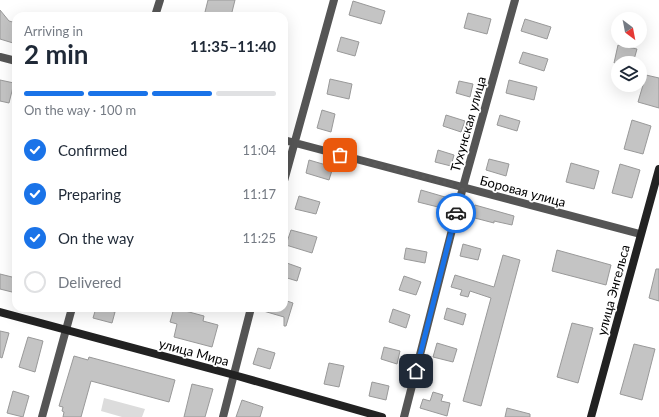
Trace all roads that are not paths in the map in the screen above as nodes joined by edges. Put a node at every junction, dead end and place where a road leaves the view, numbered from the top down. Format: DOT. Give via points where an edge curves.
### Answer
graph roads {
  1 [pos="160,0"];
  2 [pos="334,0"];
  3 [pos="515,0"];
  4 [pos="156,12"];
  5 [pos="0,57"];
  6 [pos="12,60"];
  7 [pos="288,141"];
  8 [pos="294,143"];
  9 [pos="288,166"];
  10 [pos="659,169"];
  11 [pos="463,187"];
  12 [pos="640,234"];
  13 [pos="0,312"];
  14 [pos="71,312"];
  15 [pos="250,312"];
  16 [pos="66,329"];
  17 [pos="234,375"];
  18 [pos="42,417"];
  19 [pos="223,417"];
  20 [pos="382,417"];
  21 [pos="404,417"];
  22 [pos="591,417"];
  1 -- 4 [label="street"];
  2 -- 8 [label="street"];
  3 -- 11 [label="street, Тухунская улица"];
  5 -- 6 [label="street"];
  7 -- 8 [label="street, Боровая улица"];
  8 -- 9 [label="street"];
  8 -- 11 [label="street, Боровая улица"];
  10 -- 12 [label="main road, улица Энгельса"];
  11 -- 12 [label="street, Боровая улица"];
  11 -- 21 [label="street, Тухунская улица"];
  12 -- 22 [label="main road, улица Энгельса"];
  13 -- 16 [label="main road, улица Мира"];
  14 -- 16 [label="street"];
  15 -- 17 [label="street"];
  16 -- 17 [label="main road, улица Мира"];
  16 -- 18 [label="street"];
  17 -- 19 [label="street"];
  17 -- 20 [label="main road, улица Мира"];
}
